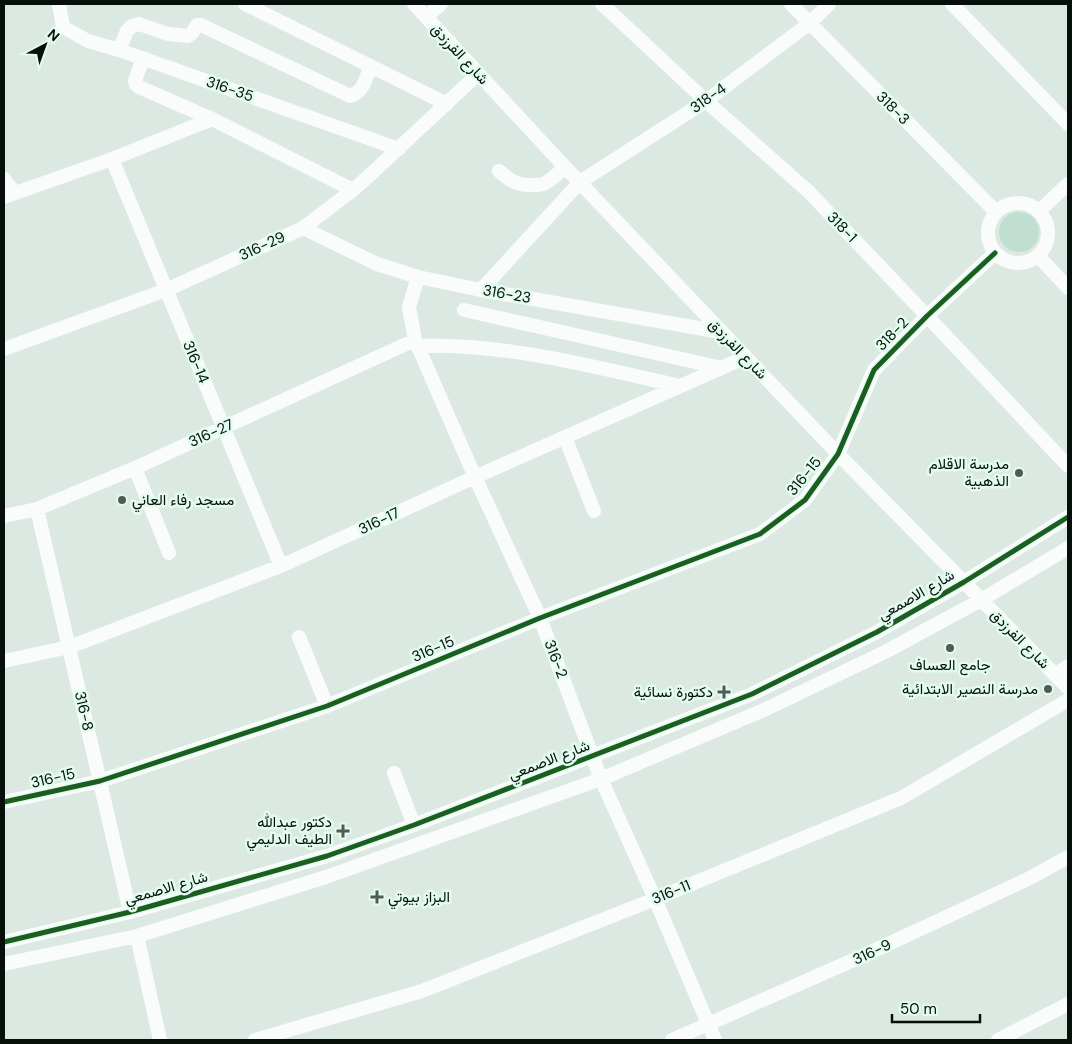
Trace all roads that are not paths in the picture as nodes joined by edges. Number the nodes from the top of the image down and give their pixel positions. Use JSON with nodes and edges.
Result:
{"nodes":[{"id":1,"x":59,"y":4,"type":"edge"},
{"id":2,"x":245,"y":4,"type":"edge"},
{"id":3,"x":414,"y":4,"type":"edge"},
{"id":4,"x":441,"y":4,"type":"edge"},
{"id":5,"x":602,"y":4,"type":"edge"},
{"id":6,"x":791,"y":4,"type":"edge"},
{"id":7,"x":829,"y":4,"type":"edge"},
{"id":8,"x":952,"y":4,"type":"edge"},
{"id":9,"x":426,"y":17,"type":"junction"},
{"id":10,"x":810,"y":23,"type":"junction"},
{"id":11,"x":119,"y":50,"type":"junction"},
{"id":12,"x":143,"y":58,"type":"junction"},
{"id":13,"x":370,"y":66,"type":"junction"},
{"id":14,"x":478,"y":74,"type":"junction"},
{"id":15,"x":706,"y":101,"type":"junction"},
{"id":16,"x":447,"y":104,"type":"junction"},
{"id":17,"x":212,"y":119,"type":"junction"},
{"id":18,"x":1068,"y":124,"type":"edge"},
{"id":19,"x":399,"y":148,"type":"junction"},
{"id":20,"x":112,"y":159,"type":"junction"},
{"id":21,"x":565,"y":167,"type":"junction"},
{"id":22,"x":500,"y":171,"type":"dead end"},
{"id":23,"x":4,"y":179,"type":"edge"},
{"id":24,"x":580,"y":182,"type":"junction"},
{"id":25,"x":1068,"y":184,"type":"edge"},
{"id":26,"x":353,"y":190,"type":"junction"},
{"id":27,"x":10,"y":195,"type":"edge"},
{"id":28,"x":996,"y":212,"type":"junction"},
{"id":29,"x":1039,"y":212,"type":"junction"},
{"id":30,"x":303,"y":228,"type":"junction"},
{"id":31,"x":995,"y":253,"type":"junction"},
{"id":32,"x":1038,"y":256,"type":"junction"},
{"id":33,"x":418,"y":277,"type":"junction"},
{"id":34,"x":1068,"y":288,"type":"edge"},
{"id":35,"x":166,"y":290,"type":"junction"},
{"id":36,"x":481,"y":290,"type":"junction"},
{"id":37,"x":464,"y":310,"type":"dead end"},
{"id":38,"x":927,"y":316,"type":"junction"},
{"id":39,"x":721,"y":332,"type":"junction"},
{"id":40,"x":417,"y":343,"type":"junction"},
{"id":41,"x":4,"y":349,"type":"edge"},
{"id":42,"x":746,"y":357,"type":"junction"},
{"id":43,"x":722,"y":368,"type":"junction"},
{"id":44,"x":680,"y":386,"type":"junction"},
{"id":45,"x":223,"y":428,"type":"junction"},
{"id":46,"x":565,"y":437,"type":"junction"},
{"id":47,"x":838,"y":454,"type":"junction"},
{"id":48,"x":1068,"y":466,"type":"edge"},
{"id":49,"x":134,"y":468,"type":"junction"},
{"id":50,"x":475,"y":476,"type":"junction"},
{"id":51,"x":37,"y":510,"type":"junction"},
{"id":52,"x":594,"y":511,"type":"dead end"},
{"id":53,"x":4,"y":516,"type":"edge"},
{"id":54,"x":1068,"y":516,"type":"edge"},
{"id":55,"x":1068,"y":548,"type":"edge"},
{"id":56,"x":169,"y":553,"type":"dead end"},
{"id":57,"x":281,"y":566,"type":"junction"},
{"id":58,"x":964,"y":582,"type":"junction"},
{"id":59,"x":981,"y":600,"type":"junction"},
{"id":60,"x":540,"y":618,"type":"junction"},
{"id":61,"x":299,"y":637,"type":"dead end"},
{"id":62,"x":69,"y":646,"type":"junction"},
{"id":63,"x":4,"y":661,"type":"edge"},
{"id":64,"x":1068,"y":666,"type":"edge"},
{"id":65,"x":1055,"y":675,"type":"junction"},
{"id":66,"x":1068,"y":688,"type":"edge"},
{"id":67,"x":1068,"y":700,"type":"edge"},
{"id":68,"x":327,"y":706,"type":"junction"},
{"id":69,"x":593,"y":756,"type":"junction"},
{"id":70,"x":394,"y":773,"type":"dead end"},
{"id":71,"x":601,"y":779,"type":"junction"},
{"id":72,"x":100,"y":781,"type":"junction"},
{"id":73,"x":4,"y":802,"type":"edge"},
{"id":74,"x":414,"y":825,"type":"junction"},
{"id":75,"x":1068,"y":857,"type":"edge"},
{"id":76,"x":655,"y":899,"type":"junction"},
{"id":77,"x":130,"y":912,"type":"junction"},
{"id":78,"x":137,"y":936,"type":"junction"},
{"id":79,"x":4,"y":942,"type":"edge"},
{"id":80,"x":4,"y":964,"type":"edge"},
{"id":81,"x":1068,"y":1004,"type":"edge"},
{"id":82,"x":708,"y":1024,"type":"junction"},
{"id":83,"x":160,"y":1040,"type":"edge"},
{"id":84,"x":255,"y":1040,"type":"edge"},
{"id":85,"x":672,"y":1040,"type":"edge"},
{"id":86,"x":715,"y":1040,"type":"edge"},
{"id":87,"x":998,"y":1040,"type":"edge"}],
"edges":[{"from":1,"to":11,"type":"street","name":"316-35"},
{"from":2,"to":13,"type":"street"},
{"from":3,"to":9,"type":"street","name":"شارع الفرزدق"},
{"from":4,"to":9,"type":"street"},
{"from":5,"to":15,"type":"street","name":"318-1"},
{"from":6,"to":10,"type":"street","name":"318-3"},
{"from":7,"to":10,"type":"street","name":"318-4"},
{"from":8,"to":18,"type":"street"},
{"from":9,"to":14,"type":"street","name":"شارع الفرزدق"},
{"from":10,"to":15,"type":"street","name":"318-4"},
{"from":10,"to":28,"type":"street","name":"318-3"},
{"from":11,"to":12,"type":"street","name":"316-35"},
{"from":11,"to":13,"type":"street"},
{"from":12,"to":17,"type":"street"},
{"from":12,"to":19,"type":"street","name":"316-35"},
{"from":13,"to":16,"type":"street"},
{"from":14,"to":16,"type":"street","name":"316-29"},
{"from":14,"to":21,"type":"street","name":"شارع الفرزدق"},
{"from":15,"to":24,"type":"street","name":"318-4"},
{"from":15,"to":38,"type":"street","name":"318-1"},
{"from":16,"to":19,"type":"street","name":"316-29"},
{"from":17,"to":20,"type":"street"},
{"from":17,"to":26,"type":"street"},
{"from":19,"to":26,"type":"street","name":"316-29"},
{"from":20,"to":27,"type":"street"},
{"from":20,"to":35,"type":"street","name":"316-14"},
{"from":21,"to":22,"type":"street"},
{"from":21,"to":24,"type":"street","name":"شارع الفرزدق"},
{"from":23,"to":27,"type":"street"},
{"from":24,"to":36,"type":"street","name":"318-4"},
{"from":24,"to":39,"type":"street","name":"شارع الفرزدق"},
{"from":25,"to":29,"type":"street"},
{"from":26,"to":30,"type":"street","name":"316-29"},
{"from":28,"to":29,"type":"street"},
{"from":28,"to":31,"type":"street"},
{"from":29,"to":32,"type":"street"},
{"from":30,"to":33,"type":"street","name":"316-23"},
{"from":30,"to":35,"type":"street","name":"316-29"},
{"from":31,"to":32,"type":"street"},
{"from":31,"to":38,"type":"street","name":"318-2"},
{"from":32,"to":34,"type":"street"},
{"from":33,"to":36,"type":"street","name":"316-23"},
{"from":33,"to":40,"type":"street","name":"316-2"},
{"from":35,"to":41,"type":"street","name":"316-29"},
{"from":35,"to":45,"type":"street","name":"316-14"},
{"from":36,"to":39,"type":"street","name":"316-23"},
{"from":37,"to":43,"type":"street"},
{"from":38,"to":47,"type":"street","name":"318-2"},
{"from":38,"to":48,"type":"street","name":"318-1"},
{"from":39,"to":42,"type":"street","name":"شارع الفرزدق"},
{"from":40,"to":44,"type":"street"},
{"from":40,"to":45,"type":"street","name":"316-27"},
{"from":40,"to":50,"type":"street","name":"316-2"},
{"from":42,"to":43,"type":"street","name":"316-17"},
{"from":42,"to":47,"type":"street","name":"شارع الفرزدق"},
{"from":43,"to":44,"type":"street","name":"316-17"},
{"from":44,"to":46,"type":"street","name":"316-17"},
{"from":45,"to":49,"type":"street","name":"316-27"},
{"from":45,"to":57,"type":"street","name":"316-14"},
{"from":46,"to":50,"type":"street","name":"316-17"},
{"from":46,"to":52,"type":"street"},
{"from":47,"to":58,"type":"street","name":"شارع الفرزدق"},
{"from":47,"to":60,"type":"street","name":"316-15"},
{"from":49,"to":51,"type":"street","name":"316-27"},
{"from":49,"to":56,"type":"street"},
{"from":50,"to":57,"type":"street","name":"316-17"},
{"from":50,"to":60,"type":"street","name":"316-2"},
{"from":51,"to":53,"type":"street","name":"316-27"},
{"from":51,"to":62,"type":"street","name":"316-8"},
{"from":54,"to":58,"type":"street","name":"شارع الاصمعي"},
{"from":55,"to":59,"type":"street"},
{"from":57,"to":62,"type":"street","name":"316-17"},
{"from":58,"to":59,"type":"street","name":"شارع الفرزدق"},
{"from":58,"to":69,"type":"street","name":"شارع الاصمعي"},
{"from":59,"to":65,"type":"street","name":"شارع الفرزدق"},
{"from":59,"to":71,"type":"street"},
{"from":60,"to":68,"type":"street","name":"316-15"},
{"from":60,"to":69,"type":"street","name":"316-2"},
{"from":61,"to":68,"type":"street"},
{"from":62,"to":63,"type":"street","name":"316-17"},
{"from":62,"to":72,"type":"street","name":"316-8"},
{"from":64,"to":65,"type":"street"},
{"from":65,"to":66,"type":"street","name":"شارع الفرزدق"},
{"from":67,"to":76,"type":"street","name":"316-11"},
{"from":68,"to":72,"type":"street","name":"316-15"},
{"from":69,"to":71,"type":"street","name":"316-2"},
{"from":69,"to":74,"type":"street","name":"شارع الاصمعي"},
{"from":70,"to":74,"type":"street"},
{"from":71,"to":76,"type":"street","name":"316-2"},
{"from":71,"to":78,"type":"street"},
{"from":72,"to":73,"type":"street","name":"316-15"},
{"from":72,"to":77,"type":"street","name":"316-8"},
{"from":74,"to":77,"type":"street","name":"شارع الاصمعي"},
{"from":75,"to":82,"type":"street","name":"316-9"},
{"from":76,"to":82,"type":"street","name":"316-2"},
{"from":76,"to":84,"type":"street","name":"316-11"},
{"from":77,"to":79,"type":"street","name":"شارع الاصمعي"},
{"from":78,"to":80,"type":"street"},
{"from":78,"to":83,"type":"street"},
{"from":81,"to":87,"type":"street"},
{"from":82,"to":85,"type":"street","name":"316-9"},
{"from":82,"to":86,"type":"street","name":"316-2"}]}
